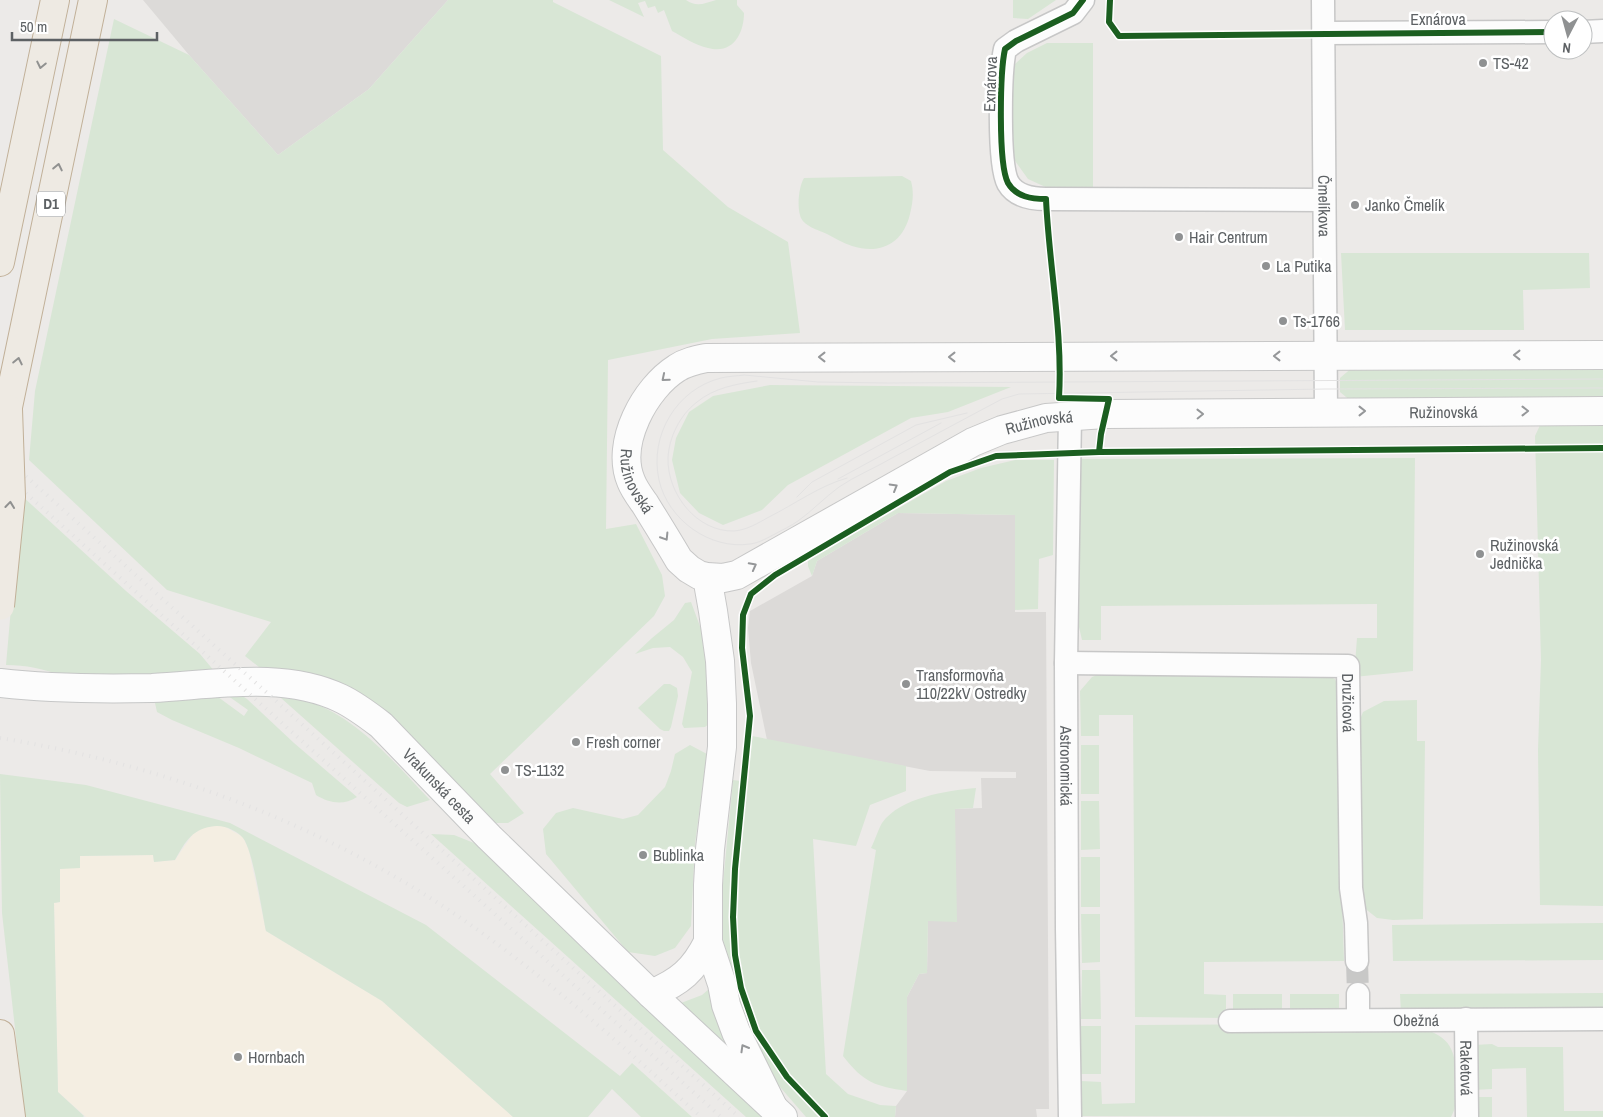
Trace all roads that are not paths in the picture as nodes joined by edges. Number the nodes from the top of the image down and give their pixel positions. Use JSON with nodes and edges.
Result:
{"nodes":[{"id":1,"x":55,"y":0,"type":"edge"},
{"id":2,"x":93,"y":0,"type":"edge"},
{"id":3,"x":1083,"y":0,"type":"edge"},
{"id":4,"x":1323,"y":0,"type":"edge"},
{"id":5,"x":1543,"y":32,"type":"edge"},
{"id":6,"x":1323,"y":33,"type":"junction"},
{"id":7,"x":1324,"y":200,"type":"junction"},
{"id":8,"x":0,"y":262,"type":"edge"},
{"id":9,"x":1603,"y":355,"type":"edge"},
{"id":10,"x":1326,"y":356,"type":"junction"},
{"id":11,"x":8,"y":408,"type":"junction"},
{"id":12,"x":1603,"y":410,"type":"edge"},
{"id":13,"x":1326,"y":412,"type":"junction"},
{"id":14,"x":1070,"y":416,"type":"junction"},
{"id":15,"x":0,"y":445,"type":"edge"},
{"id":16,"x":707,"y":578,"type":"junction"},
{"id":17,"x":0,"y":606,"type":"edge"},
{"id":18,"x":1066,"y":663,"type":"junction"},
{"id":19,"x":0,"y":683,"type":"edge"},
{"id":20,"x":708,"y":942,"type":"junction"},
{"id":21,"x":1357,"y":961,"type":"tunnel mouth"},
{"id":22,"x":651,"y":994,"type":"junction"},
{"id":23,"x":1358,"y":994,"type":"tunnel mouth"},
{"id":24,"x":1466,"y":1019,"type":"junction"},
{"id":25,"x":1603,"y":1019,"type":"edge"},
{"id":26,"x":1358,"y":1020,"type":"junction"},
{"id":27,"x":1230,"y":1021,"type":"dead end"},
{"id":28,"x":0,"y":1034,"type":"edge"},
{"id":29,"x":778,"y":1112,"type":"edge"},
{"id":30,"x":11,"y":1117,"type":"edge"},
{"id":31,"x":1070,"y":1117,"type":"edge"},
{"id":32,"x":1467,"y":1117,"type":"edge"}],
"edges":[{"from":1,"to":8,"type":"highway","number":"D1","one_way":true},
{"from":11,"to":2,"type":"highway","number":"D1","one_way":true},
{"from":3,"to":7,"type":"street","name":"Exnárova"},
{"from":4,"to":6,"type":"street","name":"Čmelíkova"},
{"from":5,"to":6,"type":"street","name":"Exnárova"},
{"from":6,"to":7,"type":"street","name":"Čmelíkova"},
{"from":7,"to":10,"type":"street","name":"Čmelíkova"},
{"from":9,"to":10,"type":"street","name":"Ružinovská","one_way":true},
{"from":10,"to":13,"type":"street","name":"Čmelíkova"},
{"from":10,"to":16,"type":"street","name":"Ružinovská","one_way":true},
{"from":11,"to":15,"type":"highway","number":"D1","bridge":true},
{"from":17,"to":11,"type":"highway","one_way":true,"bridge":true},
{"from":13,"to":12,"type":"street","name":"Ružinovská","one_way":true},
{"from":14,"to":13,"type":"street","name":"Ružinovská","one_way":true},
{"from":16,"to":14,"type":"street","name":"Ružinovská","one_way":true},
{"from":14,"to":18,"type":"street","name":"Astronomická"},
{"from":16,"to":20,"type":"street"},
{"from":18,"to":21,"type":"street","name":"Družicová"},
{"from":18,"to":31,"type":"street","name":"Astronomická"},
{"from":19,"to":22,"type":"street","name":"Vrakunská cesta"},
{"from":20,"to":22,"type":"street"},
{"from":29,"to":20,"type":"street","one_way":true},
{"from":22,"to":29,"type":"street","name":"Vrakunská cesta"},
{"from":23,"to":26,"type":"street"},
{"from":24,"to":25,"type":"street","name":"Obežná"},
{"from":24,"to":26,"type":"street","name":"Obežná"},
{"from":24,"to":32,"type":"street","name":"Raketová"},
{"from":26,"to":27,"type":"street","name":"Obežná"},
{"from":28,"to":30,"type":"highway"}]}
